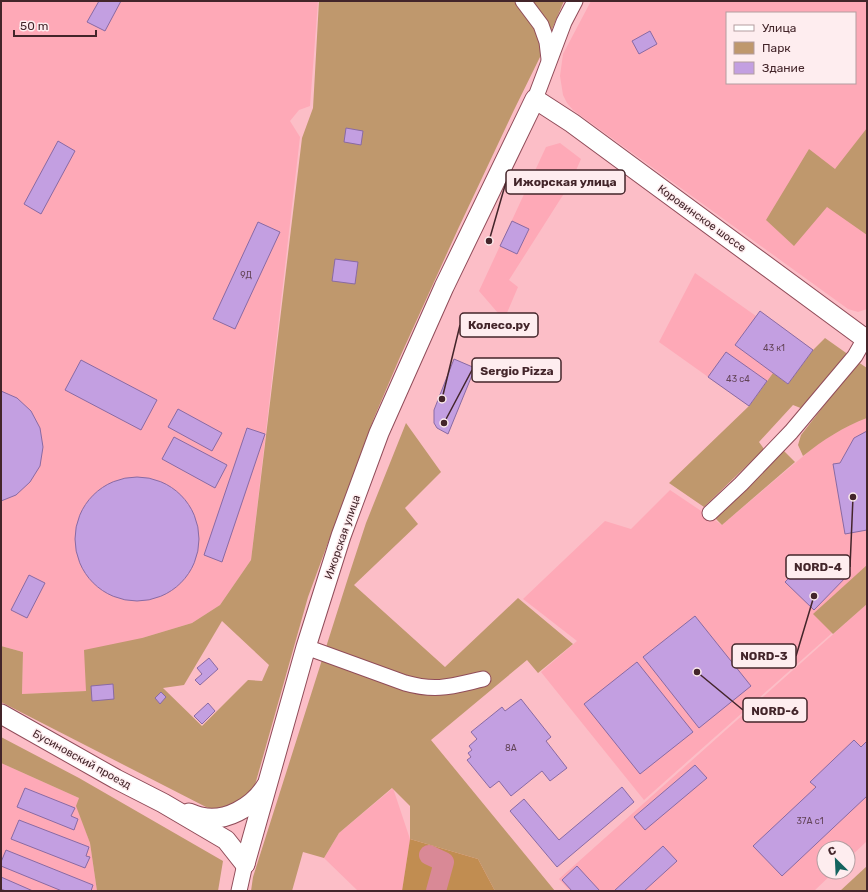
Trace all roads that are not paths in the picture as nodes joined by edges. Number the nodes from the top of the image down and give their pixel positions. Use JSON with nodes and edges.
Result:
{"nodes":[{"id":1,"x":523,"y":1,"type":"edge"},
{"id":2,"x":575,"y":1,"type":"edge"},
{"id":3,"x":549,"y":60,"type":"junction"},
{"id":4,"x":535,"y":98,"type":"junction"},
{"id":5,"x":866,"y":337,"type":"edge"},
{"id":6,"x":710,"y":513,"type":"dead end"},
{"id":7,"x":306,"y":647,"type":"junction"},
{"id":8,"x":483,"y":679,"type":"dead end"},
{"id":9,"x":1,"y":714,"type":"edge"},
{"id":10,"x":268,"y":782,"type":"junction"},
{"id":11,"x":163,"y":803,"type":"junction"},
{"id":12,"x":245,"y":864,"type":"junction"},
{"id":13,"x":239,"y":891,"type":"edge"}],
"edges":[{"from":1,"to":3,"type":"street"},
{"from":2,"to":3,"type":"street","name":"Ижорская улица"},
{"from":3,"to":4,"type":"street","name":"Ижорская улица"},
{"from":4,"to":5,"type":"main road","name":"Коровинское шоссе"},
{"from":4,"to":7,"type":"main road","name":"Ижорская улица"},
{"from":5,"to":6,"type":"street"},
{"from":7,"to":8,"type":"street"},
{"from":7,"to":10,"type":"main road","name":"Ижорская улица"},
{"from":9,"to":11,"type":"main road","name":"Бусиновский проезд"},
{"from":10,"to":11,"type":"main road"},
{"from":10,"to":12,"type":"main road","name":"Ижорская улица"},
{"from":11,"to":12,"type":"main road"},
{"from":12,"to":13,"type":"street","name":"Ижорская улица"}]}
